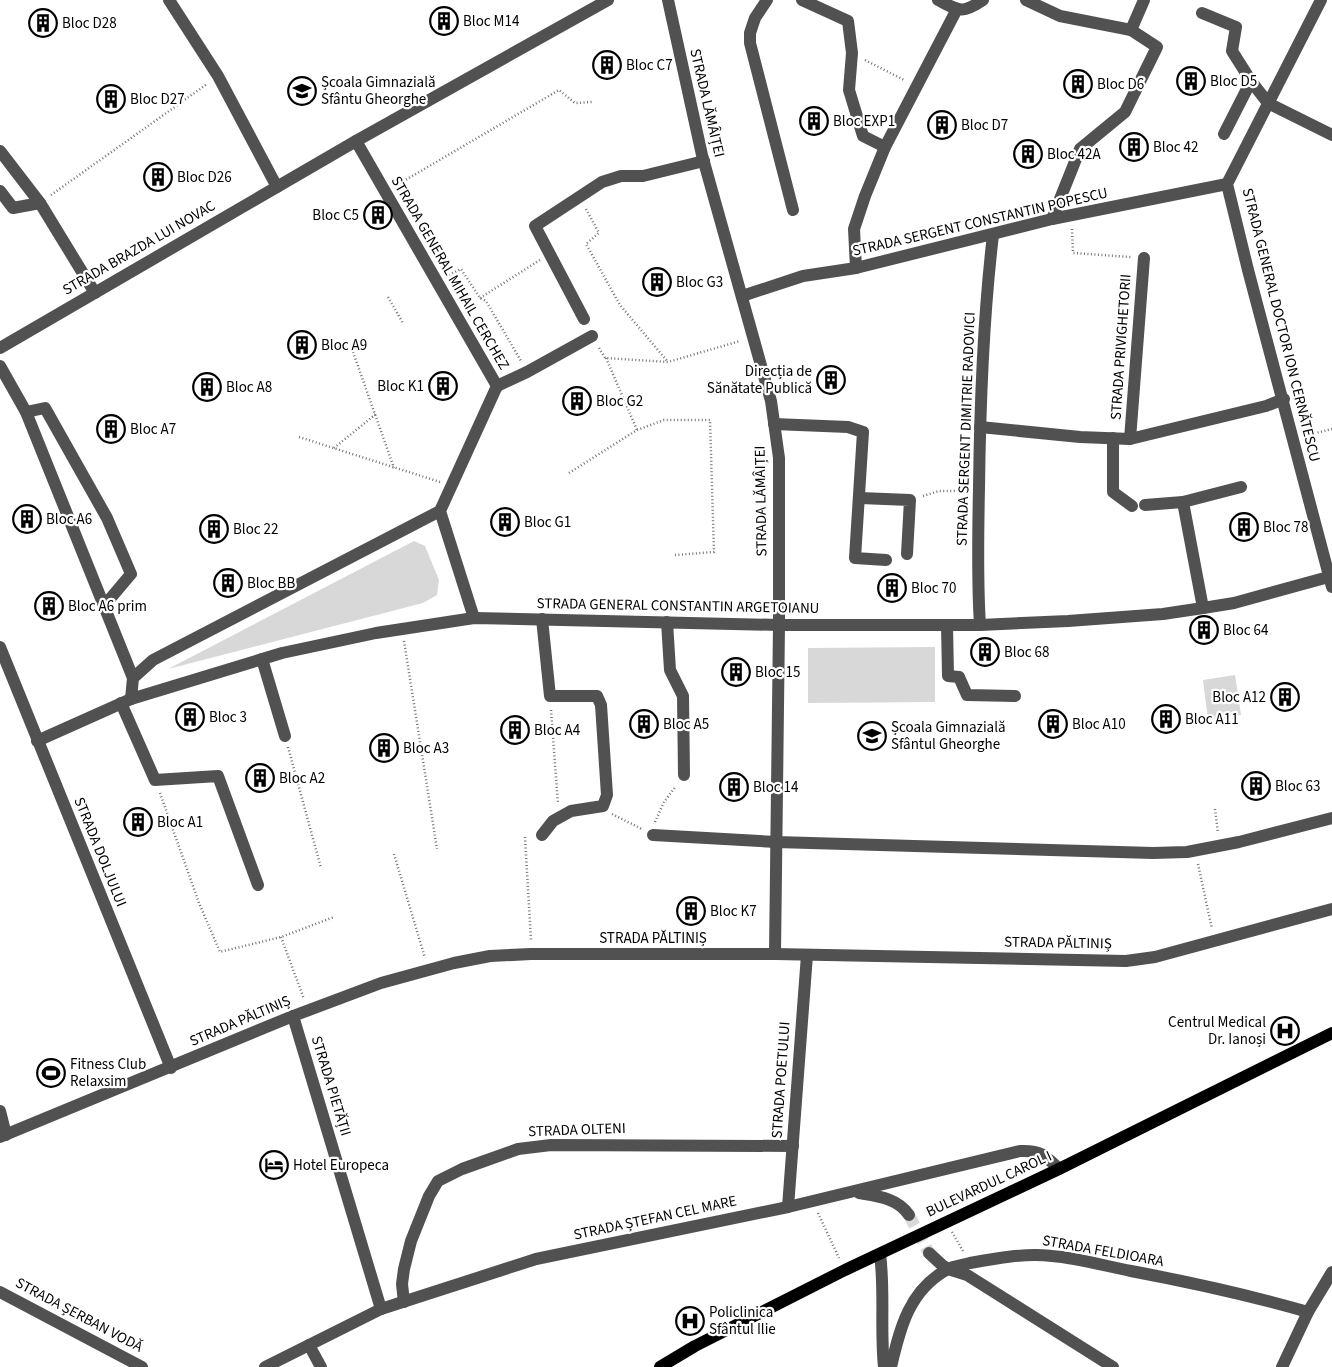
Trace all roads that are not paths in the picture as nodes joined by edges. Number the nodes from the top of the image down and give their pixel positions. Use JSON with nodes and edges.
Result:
{"nodes":[{"id":1,"x":169,"y":0,"type":"edge"},
{"id":2,"x":608,"y":0,"type":"edge"},
{"id":3,"x":668,"y":0,"type":"edge"},
{"id":4,"x":767,"y":0,"type":"edge"},
{"id":5,"x":802,"y":0,"type":"edge"},
{"id":6,"x":938,"y":0,"type":"edge"},
{"id":7,"x":983,"y":0,"type":"edge"},
{"id":8,"x":1026,"y":0,"type":"edge"},
{"id":9,"x":1144,"y":0,"type":"edge"},
{"id":10,"x":1321,"y":0,"type":"edge"},
{"id":11,"x":957,"y":9,"type":"junction"},
{"id":12,"x":1202,"y":13,"type":"dead end"},
{"id":13,"x":1131,"y":30,"type":"junction"},
{"id":14,"x":1251,"y":81,"type":"junction"},
{"id":15,"x":1268,"y":103,"type":"junction"},
{"id":16,"x":1224,"y":134,"type":"dead end"},
{"id":17,"x":1332,"y":135,"type":"edge"},
{"id":18,"x":356,"y":141,"type":"junction"},
{"id":19,"x":885,"y":147,"type":"junction"},
{"id":20,"x":0,"y":151,"type":"edge"},
{"id":21,"x":704,"y":161,"type":"junction"},
{"id":22,"x":1227,"y":184,"type":"junction"},
{"id":23,"x":277,"y":187,"type":"junction"},
{"id":24,"x":0,"y":191,"type":"edge"},
{"id":25,"x":40,"y":203,"type":"junction"},
{"id":26,"x":793,"y":210,"type":"dead end"},
{"id":27,"x":1052,"y":219,"type":"junction"},
{"id":28,"x":993,"y":235,"type":"junction"},
{"id":29,"x":1144,"y":258,"type":"road end"},
{"id":30,"x":856,"y":268,"type":"junction"},
{"id":31,"x":95,"y":293,"type":"junction"},
{"id":32,"x":742,"y":296,"type":"junction"},
{"id":33,"x":584,"y":319,"type":"dead end"},
{"id":34,"x":592,"y":336,"type":"road end"},
{"id":35,"x":0,"y":348,"type":"edge"},
{"id":36,"x":0,"y":366,"type":"edge"},
{"id":37,"x":497,"y":386,"type":"junction"},
{"id":38,"x":1284,"y":400,"type":"junction"},
{"id":39,"x":26,"y":412,"type":"junction"},
{"id":40,"x":774,"y":424,"type":"junction"},
{"id":41,"x":980,"y":427,"type":"junction"},
{"id":42,"x":1113,"y":438,"type":"junction"},
{"id":43,"x":1130,"y":439,"type":"junction"},
{"id":44,"x":1240,"y":487,"type":"dead end"},
{"id":45,"x":860,"y":498,"type":"junction"},
{"id":46,"x":1183,"y":502,"type":"junction"},
{"id":47,"x":1145,"y":505,"type":"dead end"},
{"id":48,"x":1132,"y":506,"type":"dead end"},
{"id":49,"x":440,"y":511,"type":"junction"},
{"id":50,"x":907,"y":554,"type":"dead end"},
{"id":51,"x":886,"y":560,"type":"dead end"},
{"id":52,"x":1331,"y":580,"type":"edge"},
{"id":53,"x":104,"y":606,"type":"junction"},
{"id":54,"x":1203,"y":608,"type":"junction"},
{"id":55,"x":474,"y":618,"type":"junction"},
{"id":56,"x":542,"y":619,"type":"junction"},
{"id":57,"x":667,"y":622,"type":"junction"},
{"id":58,"x":947,"y":625,"type":"junction"},
{"id":59,"x":980,"y":625,"type":"junction"},
{"id":60,"x":779,"y":626,"type":"junction"},
{"id":61,"x":0,"y":647,"type":"edge"},
{"id":62,"x":262,"y":659,"type":"junction"},
{"id":63,"x":133,"y":678,"type":"junction"},
{"id":64,"x":1015,"y":696,"type":"dead end"},
{"id":65,"x":126,"y":701,"type":"junction"},
{"id":66,"x":285,"y":736,"type":"road end"},
{"id":67,"x":37,"y":741,"type":"junction"},
{"id":68,"x":684,"y":774,"type":"road end"},
{"id":69,"x":1332,"y":818,"type":"edge"},
{"id":70,"x":542,"y":835,"type":"dead end"},
{"id":71,"x":653,"y":835,"type":"road end"},
{"id":72,"x":776,"y":842,"type":"junction"},
{"id":73,"x":258,"y":885,"type":"dead end"},
{"id":74,"x":1332,"y":910,"type":"edge"},
{"id":75,"x":775,"y":954,"type":"junction"},
{"id":76,"x":807,"y":955,"type":"junction"},
{"id":77,"x":294,"y":1016,"type":"junction"},
{"id":78,"x":1332,"y":1033,"type":"edge"},
{"id":79,"x":171,"y":1068,"type":"junction"},
{"id":80,"x":0,"y":1111,"type":"edge"},
{"id":81,"x":3,"y":1136,"type":"edge"},
{"id":82,"x":793,"y":1146,"type":"junction"},
{"id":83,"x":1060,"y":1169,"type":"junction"},
{"id":84,"x":854,"y":1192,"type":"junction"},
{"id":85,"x":788,"y":1207,"type":"junction"},
{"id":86,"x":909,"y":1215,"type":"tunnel mouth"},
{"id":87,"x":929,"y":1253,"type":"tunnel mouth"},
{"id":88,"x":880,"y":1254,"type":"junction"},
{"id":89,"x":948,"y":1269,"type":"junction"},
{"id":90,"x":1332,"y":1272,"type":"edge"},
{"id":91,"x":0,"y":1292,"type":"edge"},
{"id":92,"x":404,"y":1302,"type":"junction"},
{"id":93,"x":381,"y":1309,"type":"junction"},
{"id":94,"x":1308,"y":1312,"type":"junction"},
{"id":95,"x":308,"y":1345,"type":"junction"},
{"id":96,"x":142,"y":1367,"type":"edge"},
{"id":97,"x":265,"y":1367,"type":"edge"},
{"id":98,"x":321,"y":1367,"type":"edge"},
{"id":99,"x":660,"y":1367,"type":"edge"},
{"id":100,"x":884,"y":1367,"type":"edge"},
{"id":101,"x":891,"y":1367,"type":"edge"},
{"id":102,"x":1113,"y":1367,"type":"edge"},
{"id":103,"x":1282,"y":1367,"type":"edge"}],
"edges":[{"from":1,"to":23,"type":"street"},
{"from":2,"to":18,"type":"street","name":"STRADA BRAZDA LUI NOVAC"},
{"from":3,"to":21,"type":"street","name":"STRADA LĂMÂIȚEI"},
{"from":4,"to":26,"type":"street"},
{"from":5,"to":19,"type":"street"},
{"from":6,"to":11,"type":"street"},
{"from":7,"to":11,"type":"street"},
{"from":8,"to":13,"type":"street"},
{"from":9,"to":13,"type":"street"},
{"from":10,"to":15,"type":"street","name":"STRADA GENERAL DOCTOR ION CERNĂTESCU"},
{"from":11,"to":19,"type":"street"},
{"from":12,"to":14,"type":"street"},
{"from":13,"to":27,"type":"street"},
{"from":14,"to":15,"type":"street"},
{"from":14,"to":16,"type":"street"},
{"from":15,"to":17,"type":"street"},
{"from":15,"to":22,"type":"street","name":"STRADA GENERAL DOCTOR ION CERNĂTESCU"},
{"from":18,"to":23,"type":"street","name":"STRADA BRAZDA LUI NOVAC"},
{"from":18,"to":37,"type":"street","name":"STRADA GENERAL MIHAIL CERCHEZ"},
{"from":19,"to":30,"type":"street"},
{"from":20,"to":25,"type":"street"},
{"from":21,"to":32,"type":"street","name":"STRADA LĂMÂIȚEI"},
{"from":21,"to":33,"type":"street"},
{"from":22,"to":27,"type":"street","name":"STRADA SERGENT CONSTANTIN POPESCU"},
{"from":22,"to":38,"type":"street","name":"STRADA GENERAL DOCTOR ION CERNĂTESCU"},
{"from":23,"to":31,"type":"street","name":"STRADA BRAZDA LUI NOVAC"},
{"from":24,"to":25,"type":"street"},
{"from":25,"to":31,"type":"street"},
{"from":27,"to":28,"type":"street","name":"STRADA SERGENT CONSTANTIN POPESCU"},
{"from":28,"to":30,"type":"street","name":"STRADA SERGENT CONSTANTIN POPESCU"},
{"from":28,"to":41,"type":"street","name":"STRADA SERGENT DIMITRIE RADOVICI"},
{"from":29,"to":43,"type":"street","name":"STRADA PRIVIGHETORII"},
{"from":30,"to":32,"type":"street","name":"STRADA SERGENT CONSTANTIN POPESCU"},
{"from":31,"to":35,"type":"street","name":"STRADA BRAZDA LUI NOVAC"},
{"from":32,"to":40,"type":"street","name":"STRADA LĂMÂIȚEI"},
{"from":34,"to":37,"type":"street"},
{"from":36,"to":39,"type":"street"},
{"from":37,"to":49,"type":"street","name":"STRADA GENERAL MIHAIL CERCHEZ"},
{"from":38,"to":43,"type":"street","name":"STRADA PRIVIGHETORII"},
{"from":38,"to":52,"type":"street","name":"STRADA GENERAL DOCTOR ION CERNĂTESCU"},
{"from":39,"to":53,"type":"street"},
{"from":39,"to":53,"type":"street"},
{"from":40,"to":45,"type":"street"},
{"from":40,"to":60,"type":"street","name":"STRADA LĂMÂIȚEI"},
{"from":41,"to":42,"type":"street","name":"STRADA PRIVIGHETORII"},
{"from":41,"to":59,"type":"street","name":"STRADA SERGENT DIMITRIE RADOVICI"},
{"from":42,"to":43,"type":"street","name":"STRADA PRIVIGHETORII"},
{"from":42,"to":48,"type":"street"},
{"from":44,"to":46,"type":"street"},
{"from":45,"to":50,"type":"street"},
{"from":45,"to":51,"type":"street"},
{"from":46,"to":47,"type":"street"},
{"from":46,"to":54,"type":"street"},
{"from":49,"to":55,"type":"street"},
{"from":49,"to":63,"type":"street"},
{"from":52,"to":54,"type":"street","name":"STRADA GENERAL CONSTANTIN ARGETOIANU"},
{"from":53,"to":63,"type":"street"},
{"from":54,"to":59,"type":"street","name":"STRADA GENERAL CONSTANTIN ARGETOIANU"},
{"from":55,"to":56,"type":"street","name":"STRADA GENERAL CONSTANTIN ARGETOIANU"},
{"from":55,"to":62,"type":"street","name":"STRADA GENERAL CONSTANTIN ARGETOIANU"},
{"from":56,"to":57,"type":"street","name":"STRADA GENERAL CONSTANTIN ARGETOIANU"},
{"from":56,"to":70,"type":"street"},
{"from":57,"to":60,"type":"street","name":"STRADA GENERAL CONSTANTIN ARGETOIANU"},
{"from":57,"to":68,"type":"street"},
{"from":58,"to":59,"type":"street","name":"STRADA GENERAL CONSTANTIN ARGETOIANU"},
{"from":58,"to":60,"type":"street","name":"STRADA GENERAL CONSTANTIN ARGETOIANU"},
{"from":58,"to":64,"type":"street"},
{"from":60,"to":72,"type":"street","name":"STRADA LĂMÂIȚEI"},
{"from":61,"to":67,"type":"street","name":"STRADA DOLJULUI"},
{"from":62,"to":65,"type":"street","name":"STRADA GENERAL CONSTANTIN ARGETOIANU"},
{"from":62,"to":66,"type":"street"},
{"from":63,"to":65,"type":"street"},
{"from":65,"to":67,"type":"street","name":"STRADA GENERAL CONSTANTIN ARGETOIANU"},
{"from":65,"to":73,"type":"street"},
{"from":67,"to":79,"type":"street","name":"STRADA DOLJULUI"},
{"from":69,"to":72,"type":"street"},
{"from":71,"to":72,"type":"street"},
{"from":72,"to":75,"type":"street","name":"STRADA LĂMÂIȚEI"},
{"from":74,"to":76,"type":"street","name":"STRADA PĂLTINIȘ"},
{"from":75,"to":76,"type":"street","name":"STRADA PĂLTINIȘ"},
{"from":75,"to":77,"type":"street","name":"STRADA PĂLTINIȘ"},
{"from":76,"to":82,"type":"street","name":"STRADA POETULUI"},
{"from":77,"to":79,"type":"street","name":"STRADA PĂLTINIȘ"},
{"from":77,"to":93,"type":"street","name":"STRADA PIETĂȚII"},
{"from":78,"to":83,"type":"main road","name":"BULEVARDUL CAROL I"},
{"from":79,"to":81,"type":"street","name":"STRADA PĂLTINIȘ"},
{"from":80,"to":81,"type":"street"},
{"from":82,"to":85,"type":"street","name":"STRADA POETULUI"},
{"from":82,"to":92,"type":"street","name":"STRADA OLTENI"},
{"from":83,"to":84,"type":"street","name":"STRADA ȘTEFAN CEL MARE"},
{"from":83,"to":88,"type":"main road","name":"BULEVARDUL CAROL I"},
{"from":84,"to":85,"type":"street","name":"STRADA ȘTEFAN CEL MARE"},
{"from":84,"to":86,"type":"street"},
{"from":85,"to":92,"type":"street","name":"STRADA ȘTEFAN CEL MARE"},
{"from":87,"to":89,"type":"street"},
{"from":88,"to":99,"type":"main road","name":"BULEVARDUL CAROL I"},
{"from":88,"to":100,"type":"street"},
{"from":89,"to":94,"type":"street","name":"STRADA FELDIOARA"},
{"from":89,"to":101,"type":"street","name":"STRADA FELDIOARA"},
{"from":89,"to":102,"type":"street"},
{"from":90,"to":94,"type":"street"},
{"from":91,"to":96,"type":"street","name":"STRADA ȘERBAN VODĂ"},
{"from":92,"to":93,"type":"street","name":"STRADA ȘTEFAN CEL MARE"},
{"from":93,"to":95,"type":"street","name":"STRADA ȘTEFAN CEL MARE"},
{"from":94,"to":103,"type":"street"},
{"from":95,"to":97,"type":"street","name":"STRADA ȘTEFAN CEL MARE"},
{"from":95,"to":98,"type":"street"}]}
